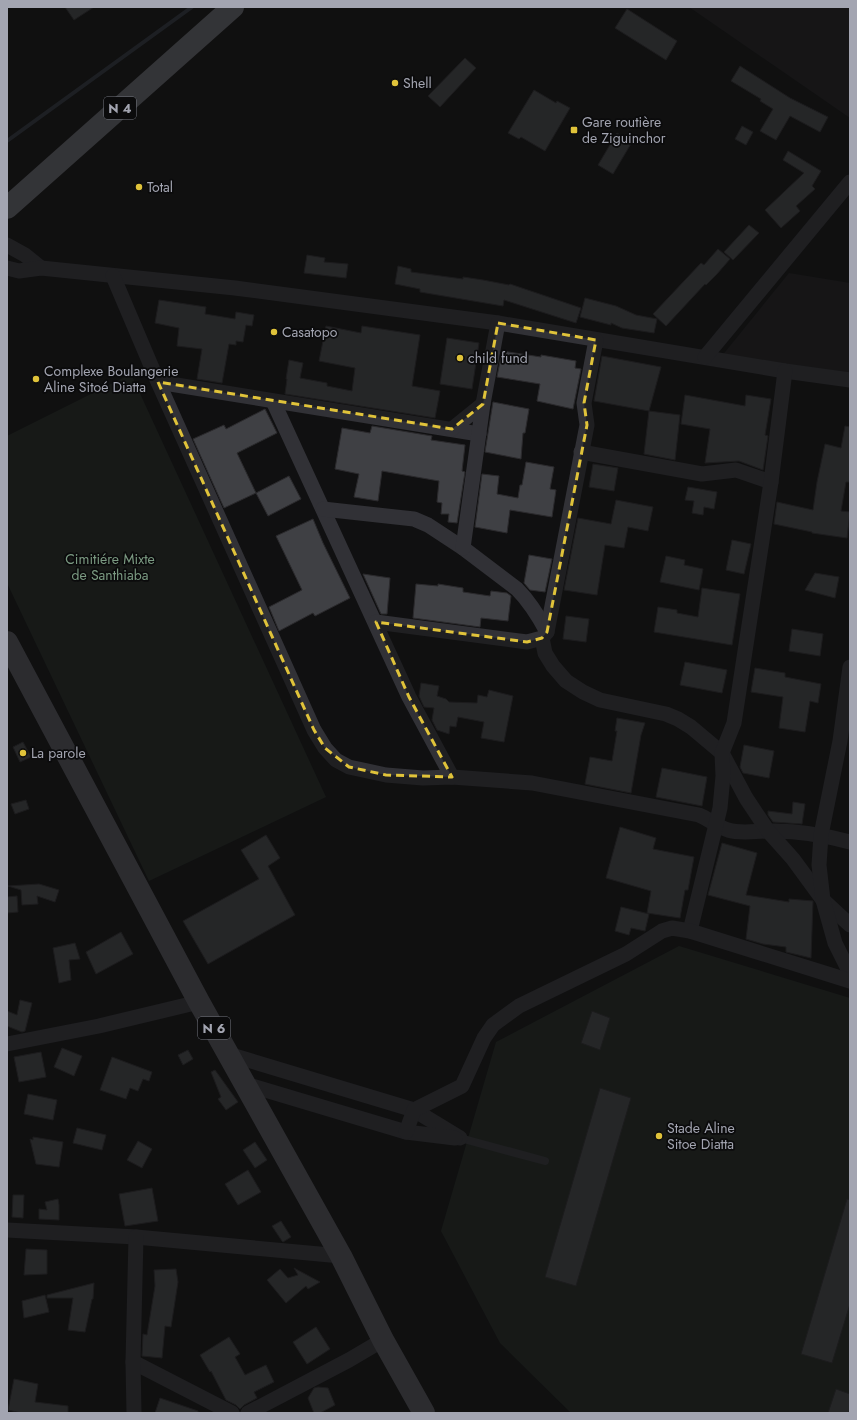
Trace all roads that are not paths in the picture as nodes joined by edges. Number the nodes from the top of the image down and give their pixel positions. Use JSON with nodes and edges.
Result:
{"nodes":[{"id":1,"x":233,"y":7,"type":"edge"},
{"id":2,"x":850,"y":182,"type":"edge"},
{"id":3,"x":7,"y":208,"type":"edge"},
{"id":4,"x":7,"y":245,"type":"edge"},
{"id":5,"x":7,"y":268,"type":"edge"},
{"id":6,"x":41,"y":268,"type":"junction"},
{"id":7,"x":113,"y":276,"type":"junction"},
{"id":8,"x":498,"y":323,"type":"junction"},
{"id":9,"x":596,"y":340,"type":"junction"},
{"id":10,"x":705,"y":357,"type":"junction"},
{"id":11,"x":785,"y":371,"type":"junction"},
{"id":12,"x":850,"y":380,"type":"edge"},
{"id":13,"x":158,"y":382,"type":"junction"},
{"id":14,"x":273,"y":401,"type":"junction"},
{"id":15,"x":483,"y":404,"type":"junction"},
{"id":16,"x":452,"y":429,"type":"junction"},
{"id":17,"x":479,"y":434,"type":"junction"},
{"id":18,"x":581,"y":452,"type":"junction"},
{"id":19,"x":772,"y":482,"type":"junction"},
{"id":20,"x":323,"y":509,"type":"junction"},
{"id":21,"x":463,"y":548,"type":"junction"},
{"id":22,"x":376,"y":622,"type":"junction"},
{"id":23,"x":545,"y":635,"type":"junction"},
{"id":24,"x":7,"y":642,"type":"edge"},
{"id":25,"x":850,"y":667,"type":"edge"},
{"id":26,"x":845,"y":742,"type":"edge"},
{"id":27,"x":722,"y":753,"type":"junction"},
{"id":28,"x":452,"y":777,"type":"junction"},
{"id":29,"x":715,"y":824,"type":"junction"},
{"id":30,"x":768,"y":831,"type":"junction"},
{"id":31,"x":821,"y":835,"type":"junction"},
{"id":32,"x":850,"y":842,"type":"edge"},
{"id":33,"x":823,"y":900,"type":"junction"},
{"id":34,"x":850,"y":926,"type":"edge"},
{"id":35,"x":690,"y":931,"type":"junction"},
{"id":36,"x":850,"y":972,"type":"edge"},
{"id":37,"x":850,"y":981,"type":"edge"},
{"id":38,"x":198,"y":1002,"type":"junction"},
{"id":39,"x":7,"y":1044,"type":"edge"},
{"id":40,"x":228,"y":1054,"type":"junction"},
{"id":41,"x":245,"y":1084,"type":"junction"},
{"id":42,"x":414,"y":1110,"type":"junction"},
{"id":43,"x":406,"y":1132,"type":"junction"},
{"id":44,"x":460,"y":1138,"type":"junction"},
{"id":45,"x":545,"y":1161,"type":"dead end"},
{"id":46,"x":7,"y":1230,"type":"edge"},
{"id":47,"x":136,"y":1237,"type":"junction"},
{"id":48,"x":341,"y":1256,"type":"junction"},
{"id":49,"x":383,"y":1340,"type":"junction"},
{"id":50,"x":133,"y":1362,"type":"junction"},
{"id":51,"x":134,"y":1413,"type":"edge"},
{"id":52,"x":232,"y":1413,"type":"edge"},
{"id":53,"x":248,"y":1413,"type":"edge"},
{"id":54,"x":424,"y":1413,"type":"edge"}],
"edges":[{"from":1,"to":3,"type":"highway","number":"N 4"},
{"from":2,"to":10,"type":"street"},
{"from":4,"to":6,"type":"street"},
{"from":5,"to":6,"type":"street"},
{"from":6,"to":7,"type":"street"},
{"from":7,"to":8,"type":"street"},
{"from":7,"to":13,"type":"street"},
{"from":8,"to":9,"type":"street"},
{"from":8,"to":15,"type":"street"},
{"from":9,"to":10,"type":"street"},
{"from":9,"to":18,"type":"street"},
{"from":10,"to":11,"type":"street"},
{"from":11,"to":12,"type":"street"},
{"from":11,"to":19,"type":"street"},
{"from":13,"to":14,"type":"street"},
{"from":13,"to":28,"type":"street"},
{"from":14,"to":16,"type":"street"},
{"from":14,"to":20,"type":"street"},
{"from":15,"to":16,"type":"street"},
{"from":15,"to":17,"type":"street"},
{"from":16,"to":17,"type":"street"},
{"from":17,"to":21,"type":"street"},
{"from":18,"to":19,"type":"street"},
{"from":18,"to":23,"type":"street"},
{"from":19,"to":27,"type":"street"},
{"from":20,"to":21,"type":"street"},
{"from":20,"to":22,"type":"street"},
{"from":21,"to":23,"type":"street"},
{"from":22,"to":23,"type":"street"},
{"from":22,"to":28,"type":"street"},
{"from":23,"to":27,"type":"street"},
{"from":24,"to":38,"type":"main road","number":"N 6"},
{"from":25,"to":26,"type":"street"},
{"from":26,"to":31,"type":"street"},
{"from":27,"to":29,"type":"street"},
{"from":27,"to":30,"type":"street"},
{"from":28,"to":29,"type":"street"},
{"from":29,"to":30,"type":"street"},
{"from":29,"to":35,"type":"street"},
{"from":30,"to":31,"type":"street"},
{"from":30,"to":33,"type":"street"},
{"from":31,"to":32,"type":"street"},
{"from":31,"to":33,"type":"street"},
{"from":33,"to":34,"type":"street"},
{"from":33,"to":36,"type":"street"},
{"from":35,"to":37,"type":"street"},
{"from":35,"to":42,"type":"street"},
{"from":38,"to":39,"type":"street"},
{"from":38,"to":40,"type":"main road","number":"N 6"},
{"from":40,"to":41,"type":"main road","number":"N 6"},
{"from":40,"to":42,"type":"street"},
{"from":41,"to":43,"type":"street"},
{"from":41,"to":48,"type":"main road","number":"N 6"},
{"from":42,"to":43,"type":"street"},
{"from":42,"to":44,"type":"street"},
{"from":43,"to":44,"type":"street"},
{"from":44,"to":45,"type":"lane"},
{"from":46,"to":47,"type":"street"},
{"from":47,"to":48,"type":"street"},
{"from":47,"to":50,"type":"street"},
{"from":48,"to":49,"type":"main road","number":"N 6"},
{"from":49,"to":53,"type":"street"},
{"from":49,"to":54,"type":"main road","number":"N 6"},
{"from":50,"to":51,"type":"street"},
{"from":50,"to":52,"type":"street"}]}
